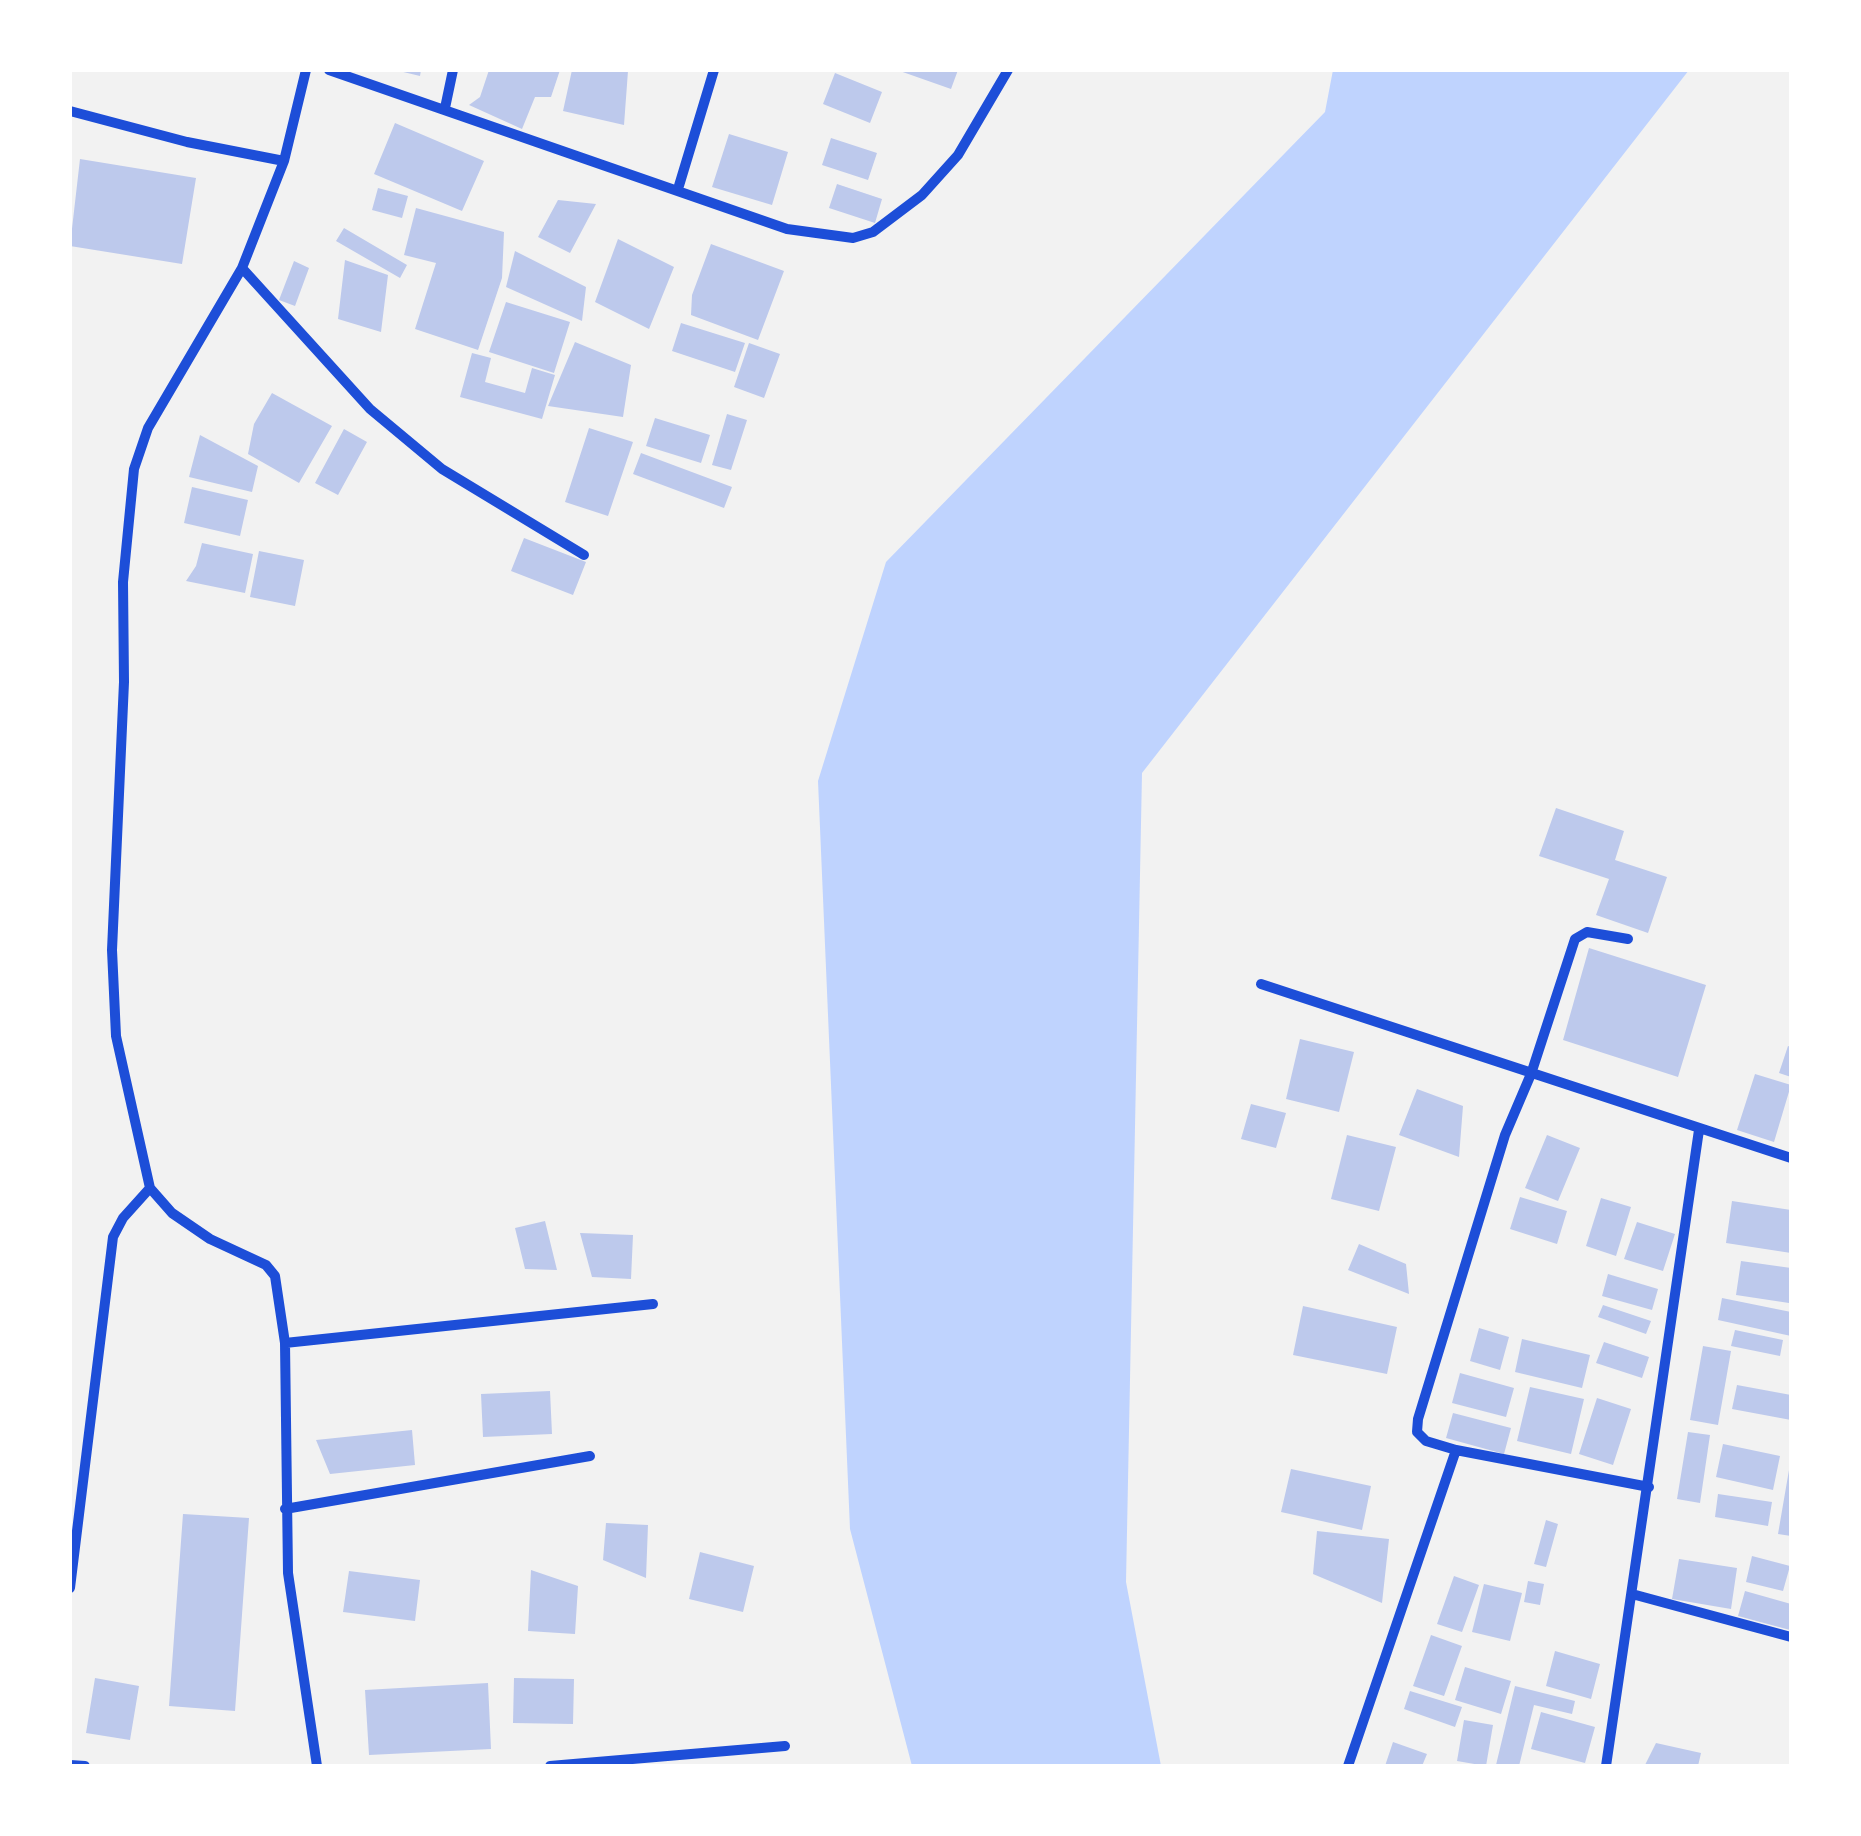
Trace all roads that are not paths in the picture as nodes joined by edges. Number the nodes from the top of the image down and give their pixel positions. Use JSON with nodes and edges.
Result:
{"nodes":[{"id":1,"x":306,"y":70,"type":"edge"},
{"id":2,"x":330,"y":70,"type":"edge"},
{"id":3,"x":453,"y":70,"type":"edge"},
{"id":4,"x":714,"y":70,"type":"edge"},
{"id":5,"x":1008,"y":70,"type":"edge"},
{"id":6,"x":444,"y":108,"type":"junction"},
{"id":7,"x":70,"y":111,"type":"edge"},
{"id":8,"x":284,"y":161,"type":"junction"},
{"id":9,"x":678,"y":189,"type":"junction"},
{"id":10,"x":242,"y":268,"type":"junction"},
{"id":11,"x":584,"y":555,"type":"dead end"},
{"id":12,"x":1628,"y":939,"type":"dead end"},
{"id":13,"x":1261,"y":984,"type":"dead end"},
{"id":14,"x":1530,"y":1074,"type":"junction"},
{"id":15,"x":1699,"y":1130,"type":"junction"},
{"id":16,"x":1791,"y":1158,"type":"edge"},
{"id":17,"x":150,"y":1188,"type":"junction"},
{"id":18,"x":653,"y":1304,"type":"dead end"},
{"id":19,"x":285,"y":1343,"type":"junction"},
{"id":20,"x":1456,"y":1450,"type":"junction"},
{"id":21,"x":590,"y":1456,"type":"dead end"},
{"id":22,"x":1650,"y":1487,"type":"junction"},
{"id":23,"x":285,"y":1510,"type":"junction"},
{"id":24,"x":70,"y":1588,"type":"edge"},
{"id":25,"x":1632,"y":1594,"type":"junction"},
{"id":26,"x":1791,"y":1638,"type":"edge"},
{"id":27,"x":785,"y":1746,"type":"dead end"},
{"id":28,"x":70,"y":1764,"type":"edge"},
{"id":29,"x":316,"y":1764,"type":"edge"},
{"id":30,"x":84,"y":1766,"type":"edge"},
{"id":31,"x":304,"y":1766,"type":"edge"},
{"id":32,"x":550,"y":1766,"type":"edge"},
{"id":33,"x":1348,"y":1766,"type":"edge"},
{"id":34,"x":1606,"y":1766,"type":"edge"}],
"edges":[{"from":1,"to":8,"type":"street"},
{"from":2,"to":6,"type":"street"},
{"from":3,"to":6,"type":"street"},
{"from":4,"to":9,"type":"street"},
{"from":5,"to":9,"type":"street"},
{"from":6,"to":9,"type":"street"},
{"from":7,"to":8,"type":"street"},
{"from":8,"to":10,"type":"street"},
{"from":10,"to":11,"type":"street"},
{"from":10,"to":17,"type":"street"},
{"from":12,"to":14,"type":"street"},
{"from":13,"to":14,"type":"street"},
{"from":14,"to":15,"type":"street"},
{"from":14,"to":20,"type":"street"},
{"from":15,"to":16,"type":"street"},
{"from":15,"to":22,"type":"street"},
{"from":17,"to":19,"type":"street"},
{"from":17,"to":24,"type":"street"},
{"from":18,"to":19,"type":"street"},
{"from":19,"to":23,"type":"street"},
{"from":20,"to":22,"type":"street"},
{"from":20,"to":33,"type":"street"},
{"from":21,"to":23,"type":"street"},
{"from":22,"to":25,"type":"street"},
{"from":23,"to":29,"type":"street"},
{"from":25,"to":26,"type":"street"},
{"from":25,"to":34,"type":"street"},
{"from":27,"to":32,"type":"street"},
{"from":28,"to":30,"type":"street"},
{"from":29,"to":31,"type":"street"}]}
